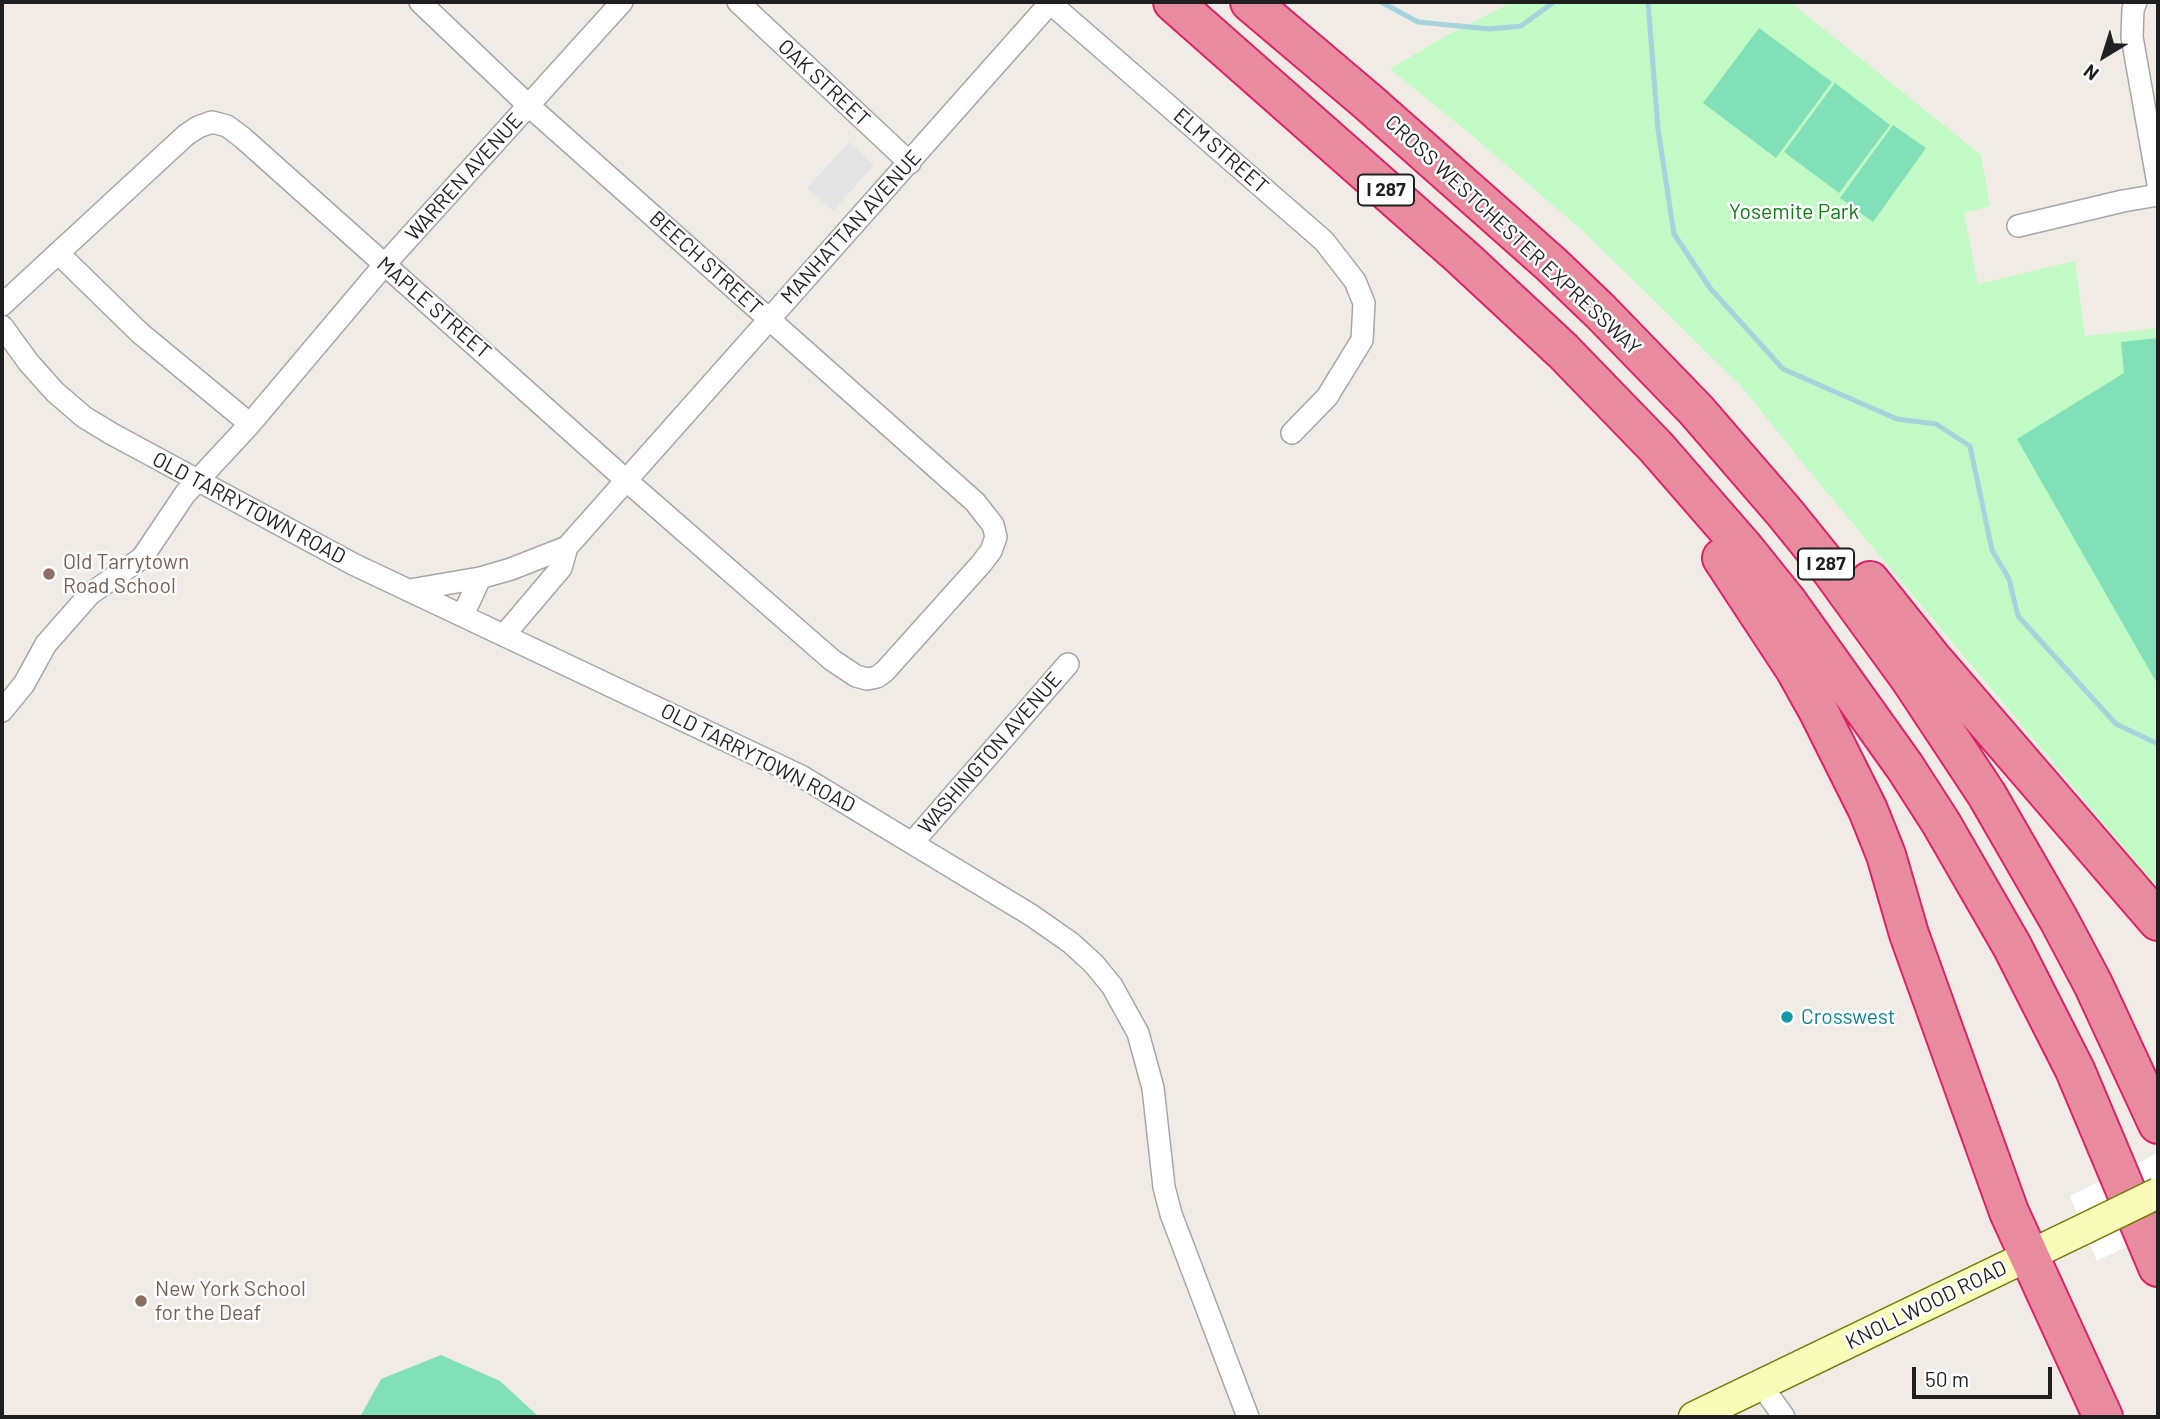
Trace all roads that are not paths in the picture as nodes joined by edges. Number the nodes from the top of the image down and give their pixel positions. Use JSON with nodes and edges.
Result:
{"nodes":[{"id":1,"x":420,"y":2,"type":"edge"},
{"id":2,"x":622,"y":2,"type":"edge"},
{"id":3,"x":738,"y":2,"type":"edge"},
{"id":4,"x":1050,"y":2,"type":"edge"},
{"id":5,"x":1173,"y":2,"type":"edge"},
{"id":6,"x":1250,"y":2,"type":"edge"},
{"id":7,"x":2136,"y":2,"type":"edge"},
{"id":8,"x":528,"y":105,"type":"junction"},
{"id":9,"x":910,"y":163,"type":"junction"},
{"id":10,"x":2158,"y":184,"type":"edge"},
{"id":11,"x":2158,"y":195,"type":"edge"},
{"id":12,"x":2018,"y":226,"type":"dead end"},
{"id":13,"x":58,"y":253,"type":"junction"},
{"id":14,"x":385,"y":264,"type":"junction"},
{"id":15,"x":2,"y":304,"type":"edge"},
{"id":16,"x":1601,"y":312,"type":"junction"},
{"id":17,"x":768,"y":318,"type":"junction"},
{"id":18,"x":2,"y":326,"type":"edge"},
{"id":19,"x":1563,"y":351,"type":"junction"},
{"id":20,"x":250,"y":424,"type":"junction"},
{"id":21,"x":1292,"y":433,"type":"dead end"},
{"id":22,"x":197,"y":480,"type":"junction"},
{"id":23,"x":627,"y":481,"type":"junction"},
{"id":24,"x":567,"y":547,"type":"junction"},
{"id":25,"x":480,"y":578,"type":"junction"},
{"id":26,"x":410,"y":590,"type":"junction"},
{"id":27,"x":463,"y":615,"type":"junction"},
{"id":28,"x":505,"y":634,"type":"junction"},
{"id":29,"x":1068,"y":664,"type":"dead end"},
{"id":30,"x":867,"y":678,"type":"joint"},
{"id":31,"x":2,"y":711,"type":"edge"},
{"id":32,"x":913,"y":842,"type":"junction"},
{"id":33,"x":2158,"y":921,"type":"edge"},
{"id":34,"x":2158,"y":1124,"type":"edge"},
{"id":35,"x":2158,"y":1193,"type":"edge"},
{"id":36,"x":2028,"y":1255,"type":"junction"},
{"id":37,"x":2158,"y":1267,"type":"edge"},
{"id":38,"x":1761,"y":1385,"type":"junction"},
{"id":39,"x":1248,"y":1417,"type":"edge"},
{"id":40,"x":1694,"y":1417,"type":"edge"},
{"id":41,"x":1784,"y":1417,"type":"edge"},
{"id":42,"x":2103,"y":1417,"type":"edge"}],
"edges":[{"from":1,"to":8,"type":"street","name":"BEECH STREET"},
{"from":2,"to":8,"type":"street","name":"WARREN AVENUE"},
{"from":3,"to":9,"type":"street","name":"OAK STREET"},
{"from":4,"to":9,"type":"street","name":"MANHATTAN AVENUE"},
{"from":4,"to":21,"type":"street","name":"ELM STREET"},
{"from":5,"to":19,"type":"highway","number":"I 287"},
{"from":6,"to":16,"type":"highway","name":"CROSS WESTCHESTER EXPRESSWAY","number":"I 287"},
{"from":7,"to":10,"type":"street"},
{"from":8,"to":14,"type":"street","name":"WARREN AVENUE"},
{"from":8,"to":17,"type":"street","name":"BEECH STREET"},
{"from":9,"to":17,"type":"street","name":"MANHATTAN AVENUE"},
{"from":11,"to":12,"type":"street"},
{"from":13,"to":14,"type":"street","name":"MAPLE STREET"},
{"from":13,"to":15,"type":"street","name":"MAPLE STREET"},
{"from":13,"to":20,"type":"street"},
{"from":14,"to":20,"type":"street","name":"WARREN AVENUE"},
{"from":14,"to":23,"type":"street","name":"MAPLE STREET"},
{"from":16,"to":33,"type":"highway"},
{"from":16,"to":34,"type":"highway","name":"CROSS WESTCHESTER EXPRESSWAY","number":"I 287"},
{"from":17,"to":23,"type":"street","name":"MANHATTAN AVENUE"},
{"from":17,"to":30,"type":"street","name":"BEECH STREET"},
{"from":18,"to":22,"type":"street","name":"OLD TARRYTOWN ROAD"},
{"from":19,"to":36,"type":"highway"},
{"from":19,"to":37,"type":"highway","number":"I 287"},
{"from":20,"to":22,"type":"street","name":"WARREN AVENUE"},
{"from":22,"to":26,"type":"street","name":"OLD TARRYTOWN ROAD"},
{"from":22,"to":31,"type":"street","name":"WARREN AVENUE"},
{"from":23,"to":24,"type":"street","name":"MANHATTAN AVENUE"},
{"from":23,"to":30,"type":"street","name":"MAPLE STREET"},
{"from":24,"to":25,"type":"street","name":"MANHATTAN AVENUE"},
{"from":24,"to":28,"type":"street","name":"MANHATTAN AVENUE"},
{"from":25,"to":26,"type":"street","name":"MANHATTAN AVENUE"},
{"from":25,"to":27,"type":"street"},
{"from":26,"to":27,"type":"street","name":"OLD TARRYTOWN ROAD"},
{"from":27,"to":28,"type":"street","name":"OLD TARRYTOWN ROAD"},
{"from":28,"to":32,"type":"street","name":"OLD TARRYTOWN ROAD"},
{"from":29,"to":32,"type":"street","name":"WASHINGTON AVENUE"},
{"from":32,"to":39,"type":"street","name":"OLD TARRYTOWN ROAD"},
{"from":35,"to":36,"type":"main road","name":"KNOLLWOOD ROAD","bridge":true},
{"from":36,"to":38,"type":"main road","name":"KNOLLWOOD ROAD"},
{"from":36,"to":42,"type":"highway"},
{"from":38,"to":40,"type":"main road","name":"KNOLLWOOD ROAD"},
{"from":38,"to":41,"type":"street"}]}
